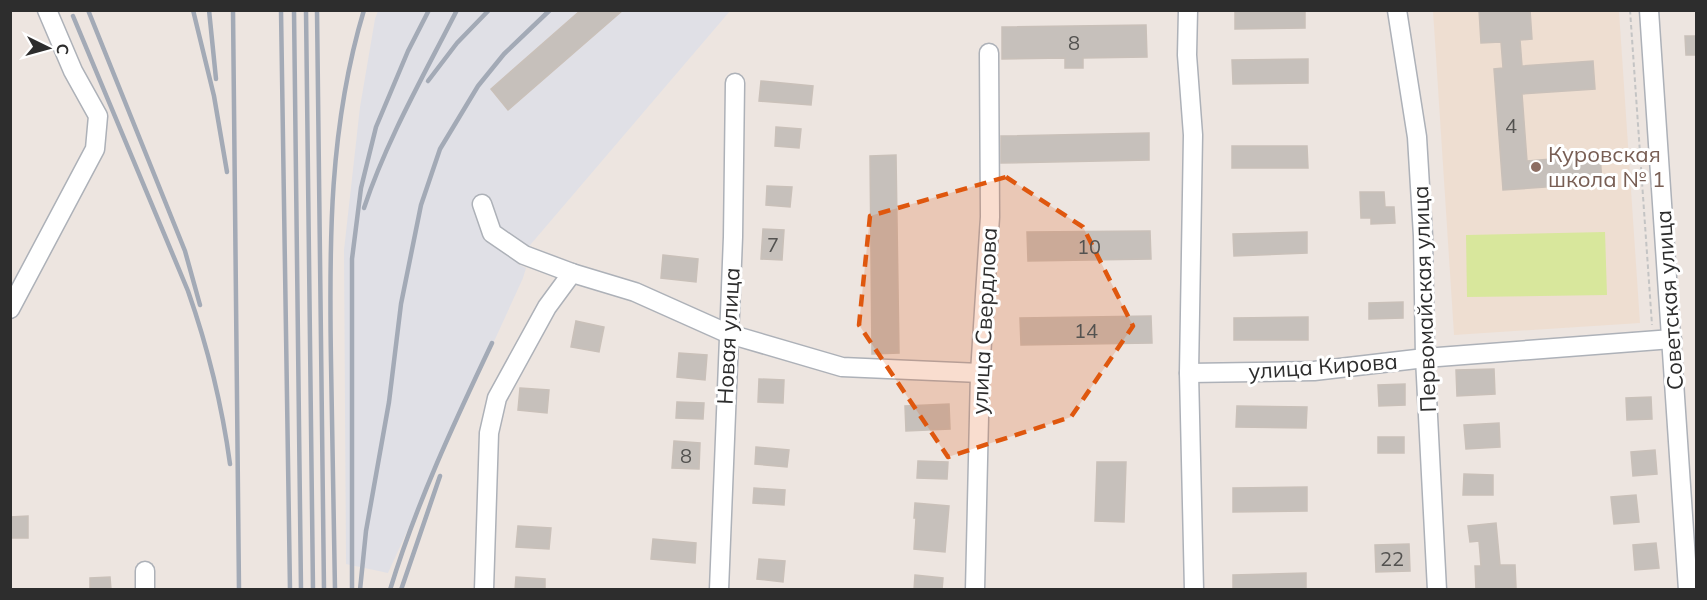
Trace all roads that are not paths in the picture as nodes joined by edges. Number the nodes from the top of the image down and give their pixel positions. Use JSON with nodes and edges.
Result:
{"nodes":[{"id":1,"x":47,"y":10,"type":"edge"},
{"id":2,"x":1188,"y":10,"type":"edge"},
{"id":3,"x":1397,"y":10,"type":"edge"},
{"id":4,"x":1649,"y":10,"type":"edge"},
{"id":5,"x":989,"y":53,"type":"dead end"},
{"id":6,"x":735,"y":83,"type":"dead end"},
{"id":7,"x":482,"y":204,"type":"dead end"},
{"id":8,"x":572,"y":273,"type":"junction"},
{"id":9,"x":10,"y":309,"type":"edge"},
{"id":10,"x":729,"y":334,"type":"junction"},
{"id":11,"x":1672,"y":339,"type":"junction"},
{"id":12,"x":1425,"y":358,"type":"junction"},
{"id":13,"x":980,"y":373,"type":"junction"},
{"id":14,"x":1189,"y":373,"type":"junction"},
{"id":15,"x":145,"y":571,"type":"dead end"},
{"id":16,"x":145,"y":590,"type":"edge"},
{"id":17,"x":484,"y":590,"type":"edge"},
{"id":18,"x":719,"y":590,"type":"edge"},
{"id":19,"x":975,"y":590,"type":"edge"},
{"id":20,"x":1194,"y":590,"type":"edge"},
{"id":21,"x":1437,"y":590,"type":"edge"},
{"id":22,"x":1688,"y":590,"type":"edge"}],
"edges":[{"from":1,"to":9,"type":"street"},
{"from":2,"to":14,"type":"street"},
{"from":3,"to":12,"type":"street","name":"Первомайская улица"},
{"from":4,"to":11,"type":"street","name":"Советская улица"},
{"from":5,"to":13,"type":"street","name":"улица Свердлова"},
{"from":6,"to":10,"type":"street","name":"Новая улица"},
{"from":7,"to":8,"type":"street"},
{"from":8,"to":10,"type":"street"},
{"from":8,"to":17,"type":"street"},
{"from":10,"to":13,"type":"street"},
{"from":10,"to":18,"type":"street","name":"Новая улица"},
{"from":11,"to":12,"type":"street","name":"улица Кирова"},
{"from":11,"to":22,"type":"street","name":"Советская улица"},
{"from":12,"to":14,"type":"street","name":"улица Кирова"},
{"from":12,"to":21,"type":"street","name":"Первомайская улица"},
{"from":13,"to":19,"type":"street","name":"улица Свердлова"},
{"from":14,"to":20,"type":"street"},
{"from":15,"to":16,"type":"street"}]}
